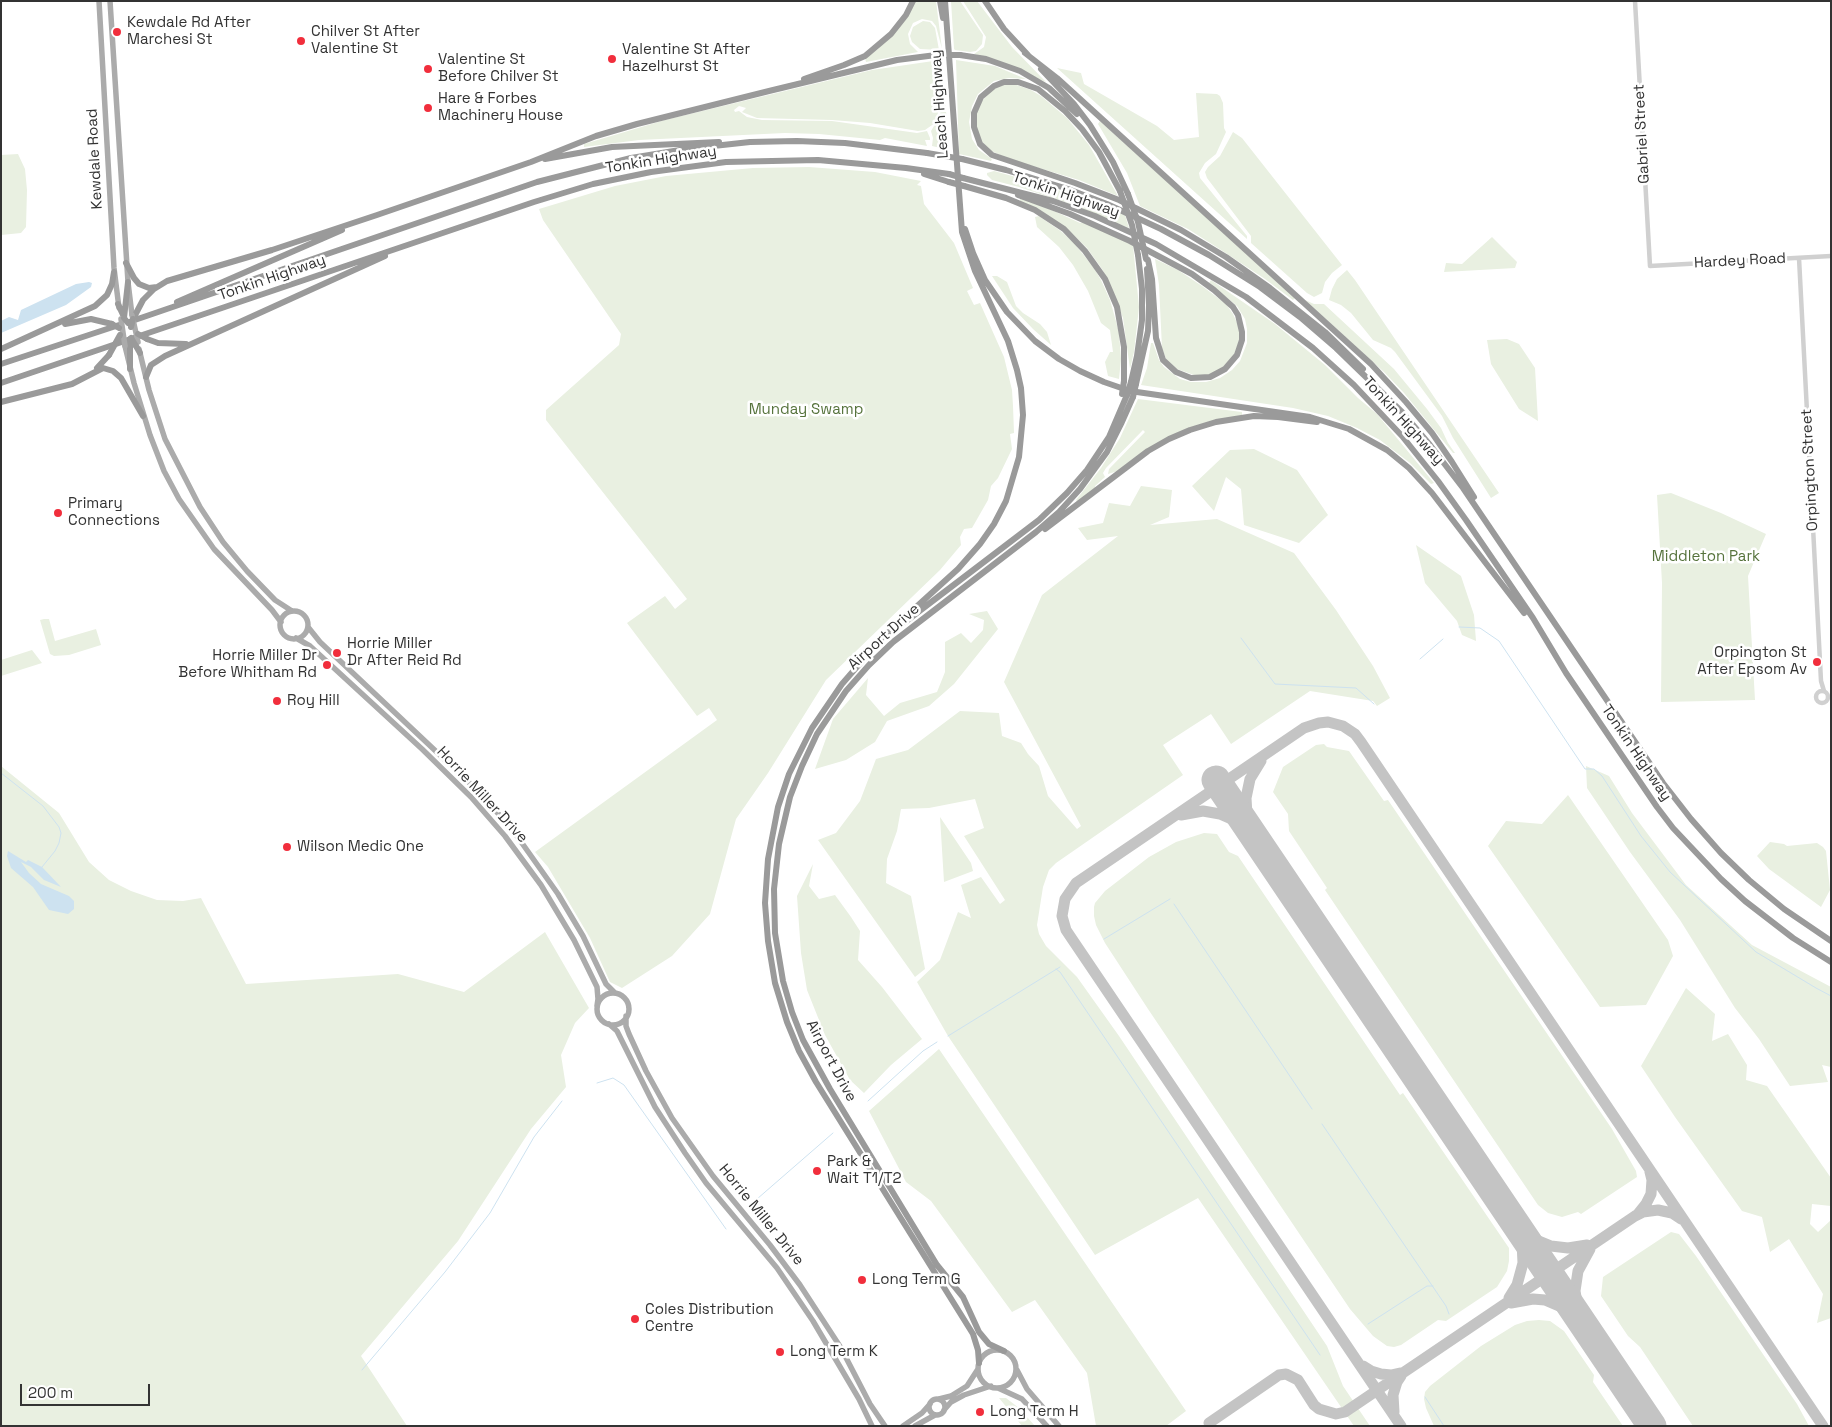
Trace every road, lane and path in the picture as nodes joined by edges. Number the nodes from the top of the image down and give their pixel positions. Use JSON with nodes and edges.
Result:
{"nodes":[{"id":1,"x":99,"y":1,"type":"edge"},
{"id":2,"x":110,"y":1,"type":"edge"},
{"id":3,"x":913,"y":1,"type":"edge"},
{"id":4,"x":940,"y":1,"type":"edge"},
{"id":5,"x":946,"y":1,"type":"edge"},
{"id":6,"x":985,"y":1,"type":"edge"},
{"id":7,"x":1635,"y":1,"type":"edge"},
{"id":8,"x":948,"y":36,"type":"junction"},
{"id":9,"x":1025,"y":53,"type":"junction"},
{"id":10,"x":769,"y":90,"type":"junction"},
{"id":11,"x":1101,"y":141,"type":"junction"},
{"id":12,"x":750,"y":142,"type":"junction"},
{"id":13,"x":531,"y":162,"type":"junction"},
{"id":14,"x":906,"y":168,"type":"junction"},
{"id":15,"x":978,"y":181,"type":"junction"},
{"id":16,"x":960,"y":206,"type":"junction"},
{"id":17,"x":377,"y":215,"type":"junction"},
{"id":18,"x":411,"y":244,"type":"junction"},
{"id":19,"x":1831,"y":256,"type":"edge"},
{"id":20,"x":1799,"y":258,"type":"junction"},
{"id":21,"x":1147,"y":259,"type":"junction"},
{"id":22,"x":126,"y":262,"type":"junction"},
{"id":23,"x":1650,"y":266,"type":"joint"},
{"id":24,"x":114,"y":272,"type":"junction"},
{"id":25,"x":128,"y":282,"type":"joint"},
{"id":26,"x":157,"y":287,"type":"junction"},
{"id":27,"x":118,"y":304,"type":"joint"},
{"id":28,"x":127,"y":313,"type":"junction"},
{"id":29,"x":141,"y":318,"type":"junction"},
{"id":30,"x":52,"y":327,"type":"junction"},
{"id":31,"x":122,"y":329,"type":"junction"},
{"id":32,"x":133,"y":329,"type":"junction"},
{"id":33,"x":130,"y":337,"type":"junction"},
{"id":34,"x":190,"y":344,"type":"junction"},
{"id":35,"x":133,"y":347,"type":"junction"},
{"id":36,"x":1,"y":349,"type":"edge"},
{"id":37,"x":140,"y":354,"type":"joint"},
{"id":38,"x":1,"y":364,"type":"edge"},
{"id":39,"x":130,"y":369,"type":"joint"},
{"id":40,"x":92,"y":372,"type":"junction"},
{"id":41,"x":146,"y":377,"type":"junction"},
{"id":42,"x":1130,"y":382,"type":"junction"},
{"id":43,"x":1,"y":383,"type":"edge"},
{"id":44,"x":1127,"y":395,"type":"junction"},
{"id":45,"x":1,"y":402,"type":"edge"},
{"id":46,"x":1402,"y":412,"type":"junction"},
{"id":47,"x":143,"y":416,"type":"junction"},
{"id":48,"x":1339,"y":425,"type":"junction"},
{"id":49,"x":1485,"y":518,"type":"junction"},
{"id":50,"x":1005,"y":556,"type":"junction"},
{"id":51,"x":292,"y":611,"type":"junction"},
{"id":52,"x":281,"y":622,"type":"junction"},
{"id":53,"x":308,"y":627,"type":"junction"},
{"id":54,"x":296,"y":638,"type":"junction"},
{"id":55,"x":1548,"y":644,"type":"junction"},
{"id":56,"x":852,"y":672,"type":"junction"},
{"id":57,"x":1825,"y":693,"type":"edge"},
{"id":58,"x":1829,"y":700,"type":"edge"},
{"id":59,"x":1831,"y":941,"type":"edge"},
{"id":60,"x":1831,"y":962,"type":"edge"},
{"id":61,"x":615,"y":993,"type":"junction"},
{"id":62,"x":597,"y":1006,"type":"junction"},
{"id":63,"x":626,"y":1016,"type":"junction"},
{"id":64,"x":609,"y":1024,"type":"junction"},
{"id":65,"x":1004,"y":1351,"type":"junction"},
{"id":66,"x":979,"y":1366,"type":"junction"},
{"id":67,"x":1016,"y":1369,"type":"junction"},
{"id":68,"x":994,"y":1387,"type":"junction"},
{"id":69,"x":939,"y":1399,"type":"junction"},
{"id":70,"x":930,"y":1404,"type":"junction"},
{"id":71,"x":944,"y":1410,"type":"junction"},
{"id":72,"x":936,"y":1415,"type":"junction"},
{"id":73,"x":872,"y":1426,"type":"edge"},
{"id":74,"x":885,"y":1426,"type":"edge"},
{"id":75,"x":903,"y":1426,"type":"edge"},
{"id":76,"x":915,"y":1426,"type":"edge"},
{"id":77,"x":1047,"y":1426,"type":"edge"},
{"id":78,"x":1059,"y":1426,"type":"edge"}],
"edges":[{"from":1,"to":24,"type":"main road","name":"Kewdale Road"},
{"from":2,"to":22,"type":"main road","name":"Kewdale Road"},
{"from":3,"to":10,"type":"highway"},
{"from":4,"to":8,"type":"highway"},
{"from":5,"to":8,"type":"highway","name":"Leach Highway"},
{"from":6,"to":9,"type":"highway"},
{"from":7,"to":23,"type":"street","name":"Gabriel Street"},
{"from":8,"to":16,"type":"highway","name":"Leach Highway"},
{"from":9,"to":11,"type":"highway"},
{"from":9,"to":49,"type":"highway"},
{"from":10,"to":11,"type":"highway","bridge":true},
{"from":10,"to":13,"type":"highway"},
{"from":11,"to":21,"type":"highway","name":"Airport Drive","bridge":true},
{"from":12,"to":13,"type":"highway"},
{"from":12,"to":29,"type":"highway","name":"Tonkin Highway"},
{"from":12,"to":46,"type":"highway","name":"Tonkin Highway","bridge":true},
{"from":13,"to":17,"type":"highway"},
{"from":14,"to":15,"type":"highway","name":"Tonkin Highway","bridge":true},
{"from":14,"to":18,"type":"highway","name":"Tonkin Highway"},
{"from":14,"to":42,"type":"highway","bridge":true},
{"from":15,"to":21,"type":"highway"},
{"from":15,"to":55,"type":"highway","name":"Tonkin Highway"},
{"from":16,"to":48,"type":"highway"},
{"from":16,"to":56,"type":"highway"},
{"from":17,"to":26,"type":"highway"},
{"from":17,"to":29,"type":"highway"},
{"from":18,"to":34,"type":"highway"},
{"from":18,"to":43,"type":"highway","name":"Tonkin Highway"},
{"from":19,"to":20,"type":"street","name":"Hardey Road"},
{"from":20,"to":23,"type":"street","name":"Hardey Road"},
{"from":20,"to":57,"type":"street","name":"Orpington Street"},
{"from":21,"to":42,"type":"highway","name":"Airport Drive"},
{"from":22,"to":25,"type":"main road","name":"Kewdale Road"},
{"from":22,"to":26,"type":"highway"},
{"from":24,"to":27,"type":"main road","name":"Kewdale Road"},
{"from":24,"to":30,"type":"highway"},
{"from":25,"to":28,"type":"highway"},
{"from":26,"to":28,"type":"highway"},
{"from":27,"to":28,"type":"highway"},
{"from":28,"to":31,"type":"highway","bridge":true},
{"from":28,"to":32,"type":"highway","bridge":true},
{"from":28,"to":32,"type":"highway","bridge":true},
{"from":29,"to":38,"type":"highway","name":"Tonkin Highway"},
{"from":30,"to":31,"type":"highway","bridge":true},
{"from":30,"to":36,"type":"highway"},
{"from":31,"to":33,"type":"highway","bridge":true},
{"from":31,"to":35,"type":"main road","bridge":true},
{"from":31,"to":40,"type":"highway","bridge":true},
{"from":32,"to":33,"type":"highway","bridge":true},
{"from":32,"to":34,"type":"highway","bridge":true},
{"from":32,"to":35,"type":"main road","bridge":true},
{"from":33,"to":35,"type":"highway","bridge":true},
{"from":34,"to":41,"type":"highway"},
{"from":35,"to":37,"type":"highway"},
{"from":35,"to":39,"type":"highway"},
{"from":37,"to":41,"type":"main road","name":"Horrie Miller Drive"},
{"from":39,"to":47,"type":"main road","name":"Horrie Miller Drive"},
{"from":40,"to":45,"type":"highway"},
{"from":40,"to":47,"type":"highway"},
{"from":41,"to":51,"type":"main road","name":"Horrie Miller Drive"},
{"from":42,"to":44,"type":"highway","name":"Airport Drive","bridge":true},
{"from":42,"to":44,"type":"highway","bridge":true},
{"from":42,"to":46,"type":"highway","bridge":true},
{"from":44,"to":50,"type":"highway","name":"Airport Drive"},
{"from":44,"to":56,"type":"highway"},
{"from":46,"to":49,"type":"highway","name":"Tonkin Highway"},
{"from":47,"to":52,"type":"main road","name":"Horrie Miller Drive"},
{"from":48,"to":50,"type":"highway"},
{"from":48,"to":55,"type":"highway"},
{"from":49,"to":59,"type":"highway","name":"Tonkin Highway"},
{"from":50,"to":65,"type":"highway","name":"Airport Drive"},
{"from":51,"to":52,"type":"main road"},
{"from":51,"to":53,"type":"main road","name":"Horrie Miller Drive"},
{"from":52,"to":54,"type":"main road","name":"Horrie Miller Drive"},
{"from":53,"to":54,"type":"main road"},
{"from":53,"to":61,"type":"main road","name":"Horrie Miller Drive"},
{"from":54,"to":62,"type":"main road","name":"Horrie Miller Drive"},
{"from":55,"to":60,"type":"highway","name":"Tonkin Highway"},
{"from":56,"to":66,"type":"highway","name":"Airport Drive"},
{"from":57,"to":58,"type":"street","name":"Orpington Street"},
{"from":57,"to":58,"type":"street"},
{"from":61,"to":62,"type":"main road"},
{"from":61,"to":63,"type":"main road"},
{"from":62,"to":64,"type":"main road"},
{"from":63,"to":64,"type":"main road"},
{"from":63,"to":74,"type":"main road","name":"Horrie Miller Drive"},
{"from":64,"to":73,"type":"main road","name":"Horrie Miller Drive"},
{"from":65,"to":66,"type":"main road"},
{"from":65,"to":67,"type":"main road"},
{"from":66,"to":68,"type":"main road"},
{"from":66,"to":69,"type":"main road"},
{"from":67,"to":68,"type":"main road"},
{"from":67,"to":78,"type":"main road"},
{"from":68,"to":71,"type":"main road"},
{"from":68,"to":77,"type":"main road"},
{"from":69,"to":70,"type":"main road"},
{"from":69,"to":71,"type":"main road"},
{"from":70,"to":72,"type":"main road"},
{"from":70,"to":75,"type":"main road"},
{"from":71,"to":72,"type":"main road"},
{"from":72,"to":76,"type":"main road"}]}
